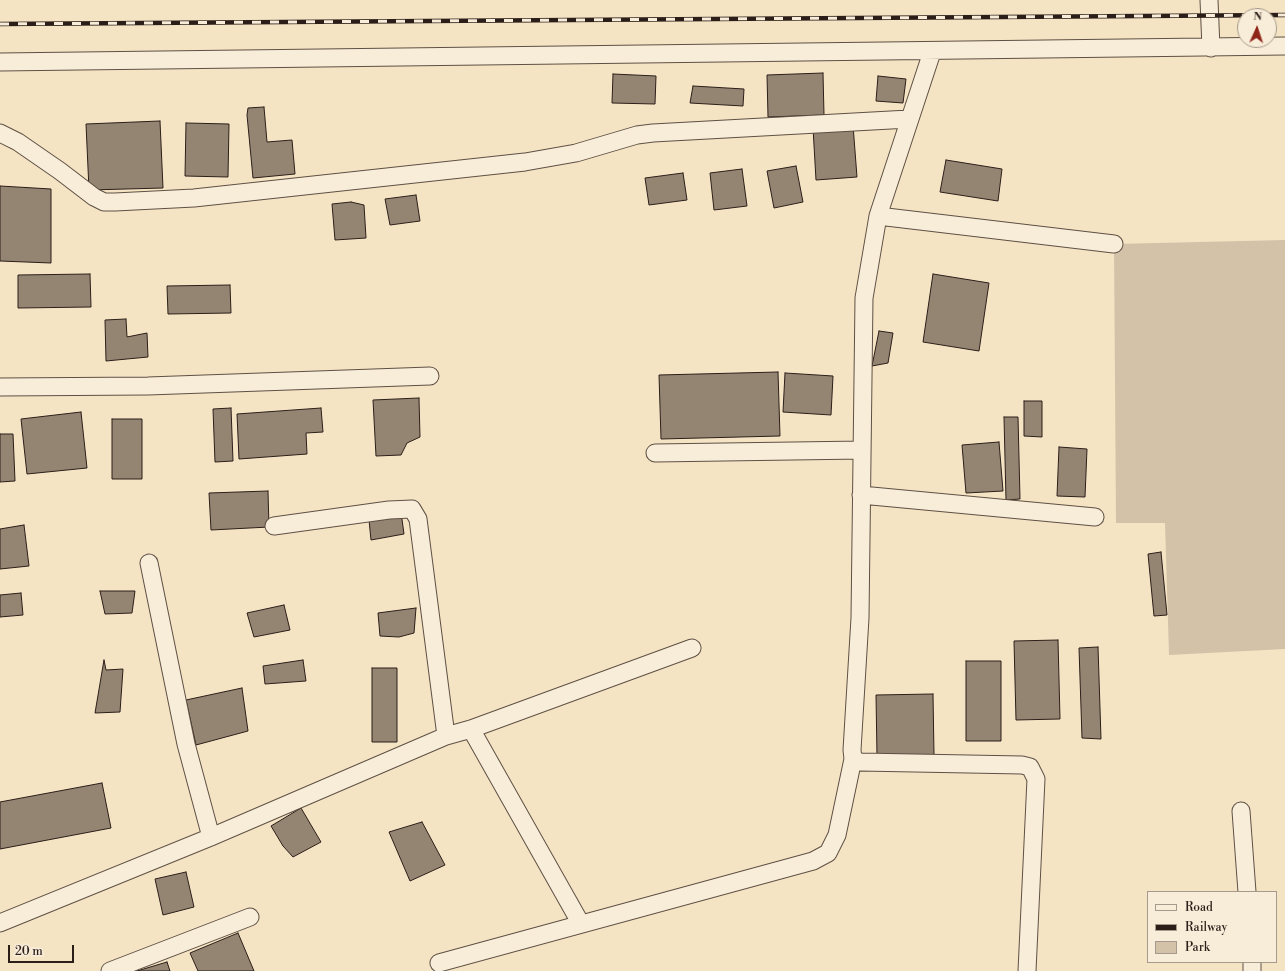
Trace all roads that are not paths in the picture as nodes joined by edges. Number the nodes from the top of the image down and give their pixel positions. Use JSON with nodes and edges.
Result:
{"nodes":[{"id":1,"x":1209,"y":0,"type":"edge"},
{"id":2,"x":1285,"y":46,"type":"edge"},
{"id":3,"x":1211,"y":48,"type":"junction"},
{"id":4,"x":932,"y":52,"type":"junction"},
{"id":5,"x":0,"y":62,"type":"edge"},
{"id":6,"x":909,"y":119,"type":"junction"},
{"id":7,"x":0,"y":133,"type":"edge"},
{"id":8,"x":878,"y":216,"type":"junction"},
{"id":9,"x":1114,"y":244,"type":"dead end"},
{"id":10,"x":430,"y":376,"type":"dead end"},
{"id":11,"x":0,"y":387,"type":"edge"},
{"id":12,"x":862,"y":450,"type":"junction"},
{"id":13,"x":655,"y":453,"type":"dead end"},
{"id":14,"x":861,"y":495,"type":"junction"},
{"id":15,"x":1095,"y":517,"type":"dead end"},
{"id":16,"x":274,"y":526,"type":"dead end"},
{"id":17,"x":149,"y":563,"type":"dead end"},
{"id":18,"x":692,"y":648,"type":"dead end"},
{"id":19,"x":471,"y":729,"type":"junction"},
{"id":20,"x":446,"y":736,"type":"junction"},
{"id":21,"x":853,"y":759,"type":"junction"},
{"id":22,"x":1241,"y":810,"type":"dead end"},
{"id":23,"x":212,"y":837,"type":"junction"},
{"id":24,"x":1247,"y":891,"type":"edge"},
{"id":25,"x":250,"y":917,"type":"dead end"},
{"id":26,"x":0,"y":923,"type":"edge"},
{"id":27,"x":581,"y":924,"type":"junction"},
{"id":28,"x":439,"y":962,"type":"dead end"},
{"id":29,"x":110,"y":971,"type":"edge"},
{"id":30,"x":1028,"y":971,"type":"edge"}],
"edges":[{"from":1,"to":3,"type":"street"},
{"from":2,"to":3,"type":"street"},
{"from":3,"to":4,"type":"street"},
{"from":4,"to":5,"type":"street"},
{"from":4,"to":6,"type":"street"},
{"from":6,"to":7,"type":"street"},
{"from":6,"to":8,"type":"street"},
{"from":8,"to":9,"type":"street"},
{"from":8,"to":12,"type":"street"},
{"from":10,"to":11,"type":"street"},
{"from":12,"to":13,"type":"street"},
{"from":12,"to":14,"type":"street"},
{"from":14,"to":15,"type":"street"},
{"from":14,"to":21,"type":"street"},
{"from":16,"to":20,"type":"street"},
{"from":17,"to":23,"type":"street"},
{"from":18,"to":19,"type":"street"},
{"from":19,"to":20,"type":"street"},
{"from":19,"to":27,"type":"street"},
{"from":20,"to":23,"type":"street"},
{"from":21,"to":27,"type":"street"},
{"from":21,"to":30,"type":"street"},
{"from":22,"to":24,"type":"street"},
{"from":23,"to":26,"type":"street"},
{"from":25,"to":29,"type":"street"},
{"from":27,"to":28,"type":"street"}]}
